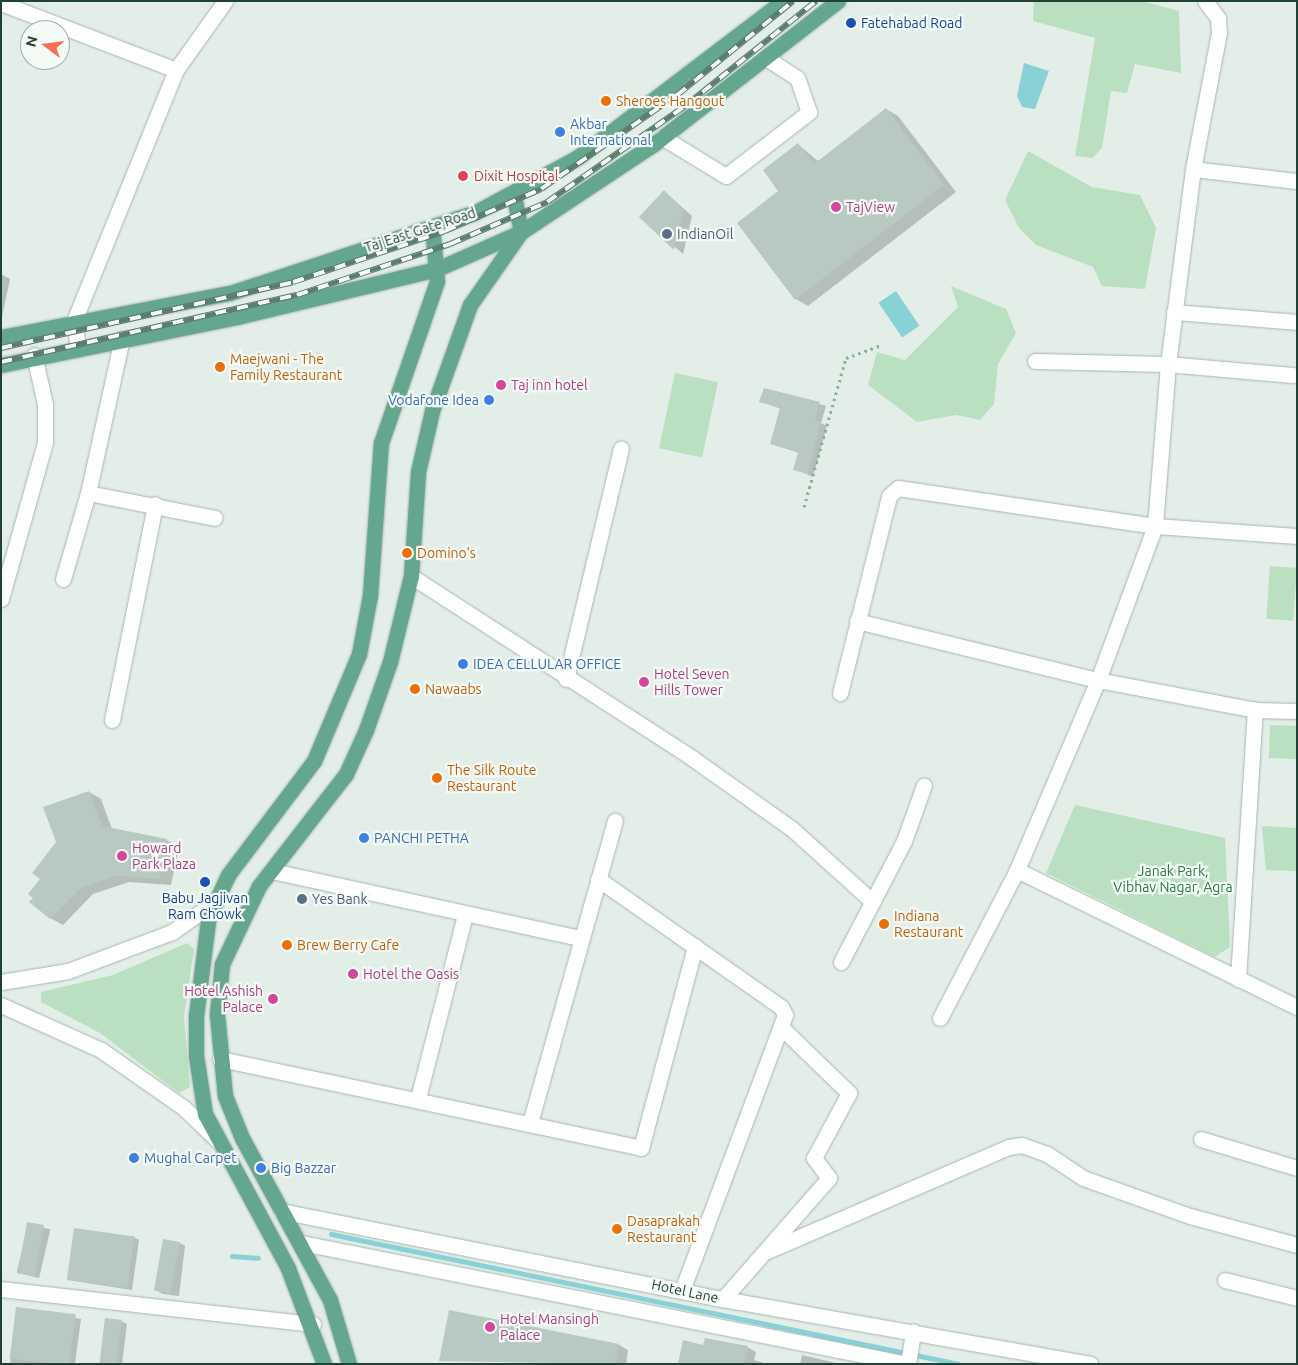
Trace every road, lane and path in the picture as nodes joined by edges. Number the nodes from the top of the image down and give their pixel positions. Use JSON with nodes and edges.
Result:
{"nodes":[{"id":1,"x":225,"y":1,"type":"edge"},
{"id":2,"x":783,"y":1,"type":"edge"},
{"id":3,"x":838,"y":1,"type":"edge"},
{"id":4,"x":1205,"y":1,"type":"edge"},
{"id":5,"x":1,"y":3,"type":"edge"},
{"id":6,"x":766,"y":58,"type":"junction"},
{"id":7,"x":176,"y":70,"type":"junction"},
{"id":8,"x":662,"y":137,"type":"junction"},
{"id":9,"x":1193,"y":169,"type":"junction"},
{"id":10,"x":1297,"y":181,"type":"edge"},
{"id":11,"x":514,"y":195,"type":"junction"},
{"id":12,"x":432,"y":226,"type":"junction"},
{"id":13,"x":521,"y":232,"type":"junction"},
{"id":14,"x":437,"y":269,"type":"junction"},
{"id":15,"x":1174,"y":312,"type":"junction"},
{"id":16,"x":74,"y":321,"type":"junction"},
{"id":17,"x":1297,"y":322,"type":"edge"},
{"id":18,"x":1,"y":337,"type":"edge"},
{"id":19,"x":122,"y":339,"type":"junction"},
{"id":20,"x":882,"y":345,"type":"dead end"},
{"id":21,"x":78,"y":347,"type":"junction"},
{"id":22,"x":34,"y":356,"type":"junction"},
{"id":23,"x":1035,"y":361,"type":"dead end"},
{"id":24,"x":1168,"y":364,"type":"junction"},
{"id":25,"x":1,"y":365,"type":"edge"},
{"id":26,"x":1294,"y":375,"type":"dead end"},
{"id":27,"x":621,"y":448,"type":"dead end"},
{"id":28,"x":88,"y":493,"type":"junction"},
{"id":29,"x":155,"y":504,"type":"junction"},
{"id":30,"x":804,"y":507,"type":"dead end"},
{"id":31,"x":215,"y":518,"type":"dead end"},
{"id":32,"x":1155,"y":526,"type":"junction"},
{"id":33,"x":1297,"y":536,"type":"edge"},
{"id":34,"x":411,"y":576,"type":"junction"},
{"id":35,"x":63,"y":579,"type":"dead end"},
{"id":36,"x":1,"y":599,"type":"edge"},
{"id":37,"x":858,"y":621,"type":"junction"},
{"id":38,"x":566,"y":679,"type":"junction"},
{"id":39,"x":1098,"y":680,"type":"junction"},
{"id":40,"x":840,"y":693,"type":"dead end"},
{"id":41,"x":1255,"y":710,"type":"junction"},
{"id":42,"x":1297,"y":711,"type":"edge"},
{"id":43,"x":112,"y":720,"type":"dead end"},
{"id":44,"x":924,"y":785,"type":"dead end"},
{"id":45,"x":615,"y":821,"type":"dead end"},
{"id":46,"x":1017,"y":870,"type":"junction"},
{"id":47,"x":272,"y":871,"type":"junction"},
{"id":48,"x":598,"y":879,"type":"junction"},
{"id":49,"x":216,"y":901,"type":"junction"},
{"id":50,"x":873,"y":902,"type":"junction"},
{"id":51,"x":465,"y":915,"type":"junction"},
{"id":52,"x":580,"y":938,"type":"junction"},
{"id":53,"x":695,"y":946,"type":"junction"},
{"id":54,"x":841,"y":962,"type":"dead end"},
{"id":55,"x":1238,"y":979,"type":"junction"},
{"id":56,"x":1,"y":982,"type":"edge"},
{"id":57,"x":1,"y":1005,"type":"edge"},
{"id":58,"x":1297,"y":1007,"type":"edge"},
{"id":59,"x":940,"y":1018,"type":"dead end"},
{"id":60,"x":781,"y":1028,"type":"junction"},
{"id":61,"x":220,"y":1059,"type":"junction"},
{"id":62,"x":418,"y":1098,"type":"junction"},
{"id":63,"x":530,"y":1123,"type":"junction"},
{"id":64,"x":1201,"y":1139,"type":"dead end"},
{"id":65,"x":219,"y":1142,"type":"junction"},
{"id":66,"x":1297,"y":1168,"type":"edge"},
{"id":67,"x":281,"y":1211,"type":"junction"},
{"id":68,"x":302,"y":1243,"type":"junction"},
{"id":69,"x":1297,"y":1245,"type":"edge"},
{"id":70,"x":767,"y":1251,"type":"junction"},
{"id":71,"x":627,"y":1280,"type":"junction"},
{"id":72,"x":1225,"y":1280,"type":"dead end"},
{"id":73,"x":1,"y":1289,"type":"edge"},
{"id":74,"x":682,"y":1290,"type":"junction"},
{"id":75,"x":1297,"y":1298,"type":"edge"},
{"id":76,"x":723,"y":1299,"type":"junction"},
{"id":77,"x":623,"y":1306,"type":"junction"},
{"id":78,"x":313,"y":1324,"type":"junction"},
{"id":79,"x":913,"y":1331,"type":"junction"},
{"id":80,"x":324,"y":1364,"type":"edge"},
{"id":81,"x":349,"y":1364,"type":"edge"},
{"id":82,"x":908,"y":1364,"type":"edge"},
{"id":83,"x":1090,"y":1364,"type":"edge"}],
"edges":[{"from":1,"to":7,"type":"street"},
{"from":2,"to":11,"type":"main road","name":"Taj East Gate Road"},
{"from":3,"to":6,"type":"main road"},
{"from":4,"to":9,"type":"street"},
{"from":5,"to":7,"type":"street"},
{"from":6,"to":8,"type":"main road"},
{"from":6,"to":8,"type":"street"},
{"from":7,"to":16,"type":"street"},
{"from":8,"to":13,"type":"main road"},
{"from":9,"to":10,"type":"street"},
{"from":9,"to":15,"type":"street"},
{"from":11,"to":12,"type":"main road","name":"Taj East Gate Road"},
{"from":11,"to":13,"type":"main road"},
{"from":12,"to":14,"type":"main road"},
{"from":12,"to":16,"type":"main road","name":"Taj East Gate Road"},
{"from":13,"to":14,"type":"main road"},
{"from":13,"to":34,"type":"main road"},
{"from":14,"to":19,"type":"main road"},
{"from":14,"to":49,"type":"main road"},
{"from":15,"to":17,"type":"street"},
{"from":15,"to":24,"type":"street"},
{"from":16,"to":18,"type":"main road","name":"Taj East Gate Road"},
{"from":16,"to":21,"type":"street"},
{"from":19,"to":21,"type":"main road"},
{"from":19,"to":28,"type":"street"},
{"from":20,"to":30,"type":"path"},
{"from":21,"to":22,"type":"main road"},
{"from":22,"to":25,"type":"main road"},
{"from":22,"to":36,"type":"street"},
{"from":23,"to":24,"type":"street"},
{"from":24,"to":26,"type":"street"},
{"from":24,"to":32,"type":"street"},
{"from":27,"to":38,"type":"street"},
{"from":28,"to":29,"type":"street"},
{"from":28,"to":35,"type":"street"},
{"from":29,"to":31,"type":"street"},
{"from":29,"to":43,"type":"street"},
{"from":32,"to":33,"type":"street"},
{"from":32,"to":37,"type":"street"},
{"from":32,"to":39,"type":"street"},
{"from":34,"to":38,"type":"street"},
{"from":34,"to":47,"type":"main road"},
{"from":37,"to":39,"type":"street"},
{"from":37,"to":40,"type":"street"},
{"from":38,"to":50,"type":"street"},
{"from":39,"to":41,"type":"street"},
{"from":39,"to":46,"type":"street"},
{"from":41,"to":42,"type":"street"},
{"from":41,"to":55,"type":"street"},
{"from":44,"to":50,"type":"street"},
{"from":45,"to":48,"type":"street"},
{"from":46,"to":55,"type":"street"},
{"from":46,"to":59,"type":"street"},
{"from":47,"to":51,"type":"street"},
{"from":47,"to":61,"type":"main road"},
{"from":48,"to":52,"type":"street"},
{"from":48,"to":53,"type":"street"},
{"from":49,"to":56,"type":"street"},
{"from":49,"to":65,"type":"main road"},
{"from":50,"to":54,"type":"street"},
{"from":51,"to":52,"type":"street"},
{"from":51,"to":62,"type":"street"},
{"from":52,"to":63,"type":"street"},
{"from":53,"to":60,"type":"street"},
{"from":53,"to":63,"type":"street"},
{"from":55,"to":58,"type":"street"},
{"from":57,"to":65,"type":"street"},
{"from":60,"to":70,"type":"street"},
{"from":60,"to":74,"type":"street"},
{"from":61,"to":62,"type":"street"},
{"from":61,"to":67,"type":"main road"},
{"from":62,"to":63,"type":"street"},
{"from":64,"to":66,"type":"street"},
{"from":65,"to":78,"type":"main road"},
{"from":67,"to":68,"type":"main road"},
{"from":67,"to":71,"type":"street","name":"Hotel Lane"},
{"from":68,"to":77,"type":"street","name":"Hotel Lane"},
{"from":68,"to":81,"type":"main road"},
{"from":69,"to":70,"type":"street"},
{"from":70,"to":76,"type":"street"},
{"from":71,"to":74,"type":"street","name":"Hotel Lane"},
{"from":71,"to":77,"type":"street"},
{"from":72,"to":75,"type":"street"},
{"from":73,"to":78,"type":"street"},
{"from":74,"to":76,"type":"street","name":"Hotel Lane"},
{"from":76,"to":79,"type":"street","name":"Hotel Lane"},
{"from":77,"to":82,"type":"street","name":"Hotel Lane"},
{"from":78,"to":80,"type":"main road"},
{"from":79,"to":82,"type":"street"},
{"from":79,"to":83,"type":"street","name":"Hotel Lane"}]}
